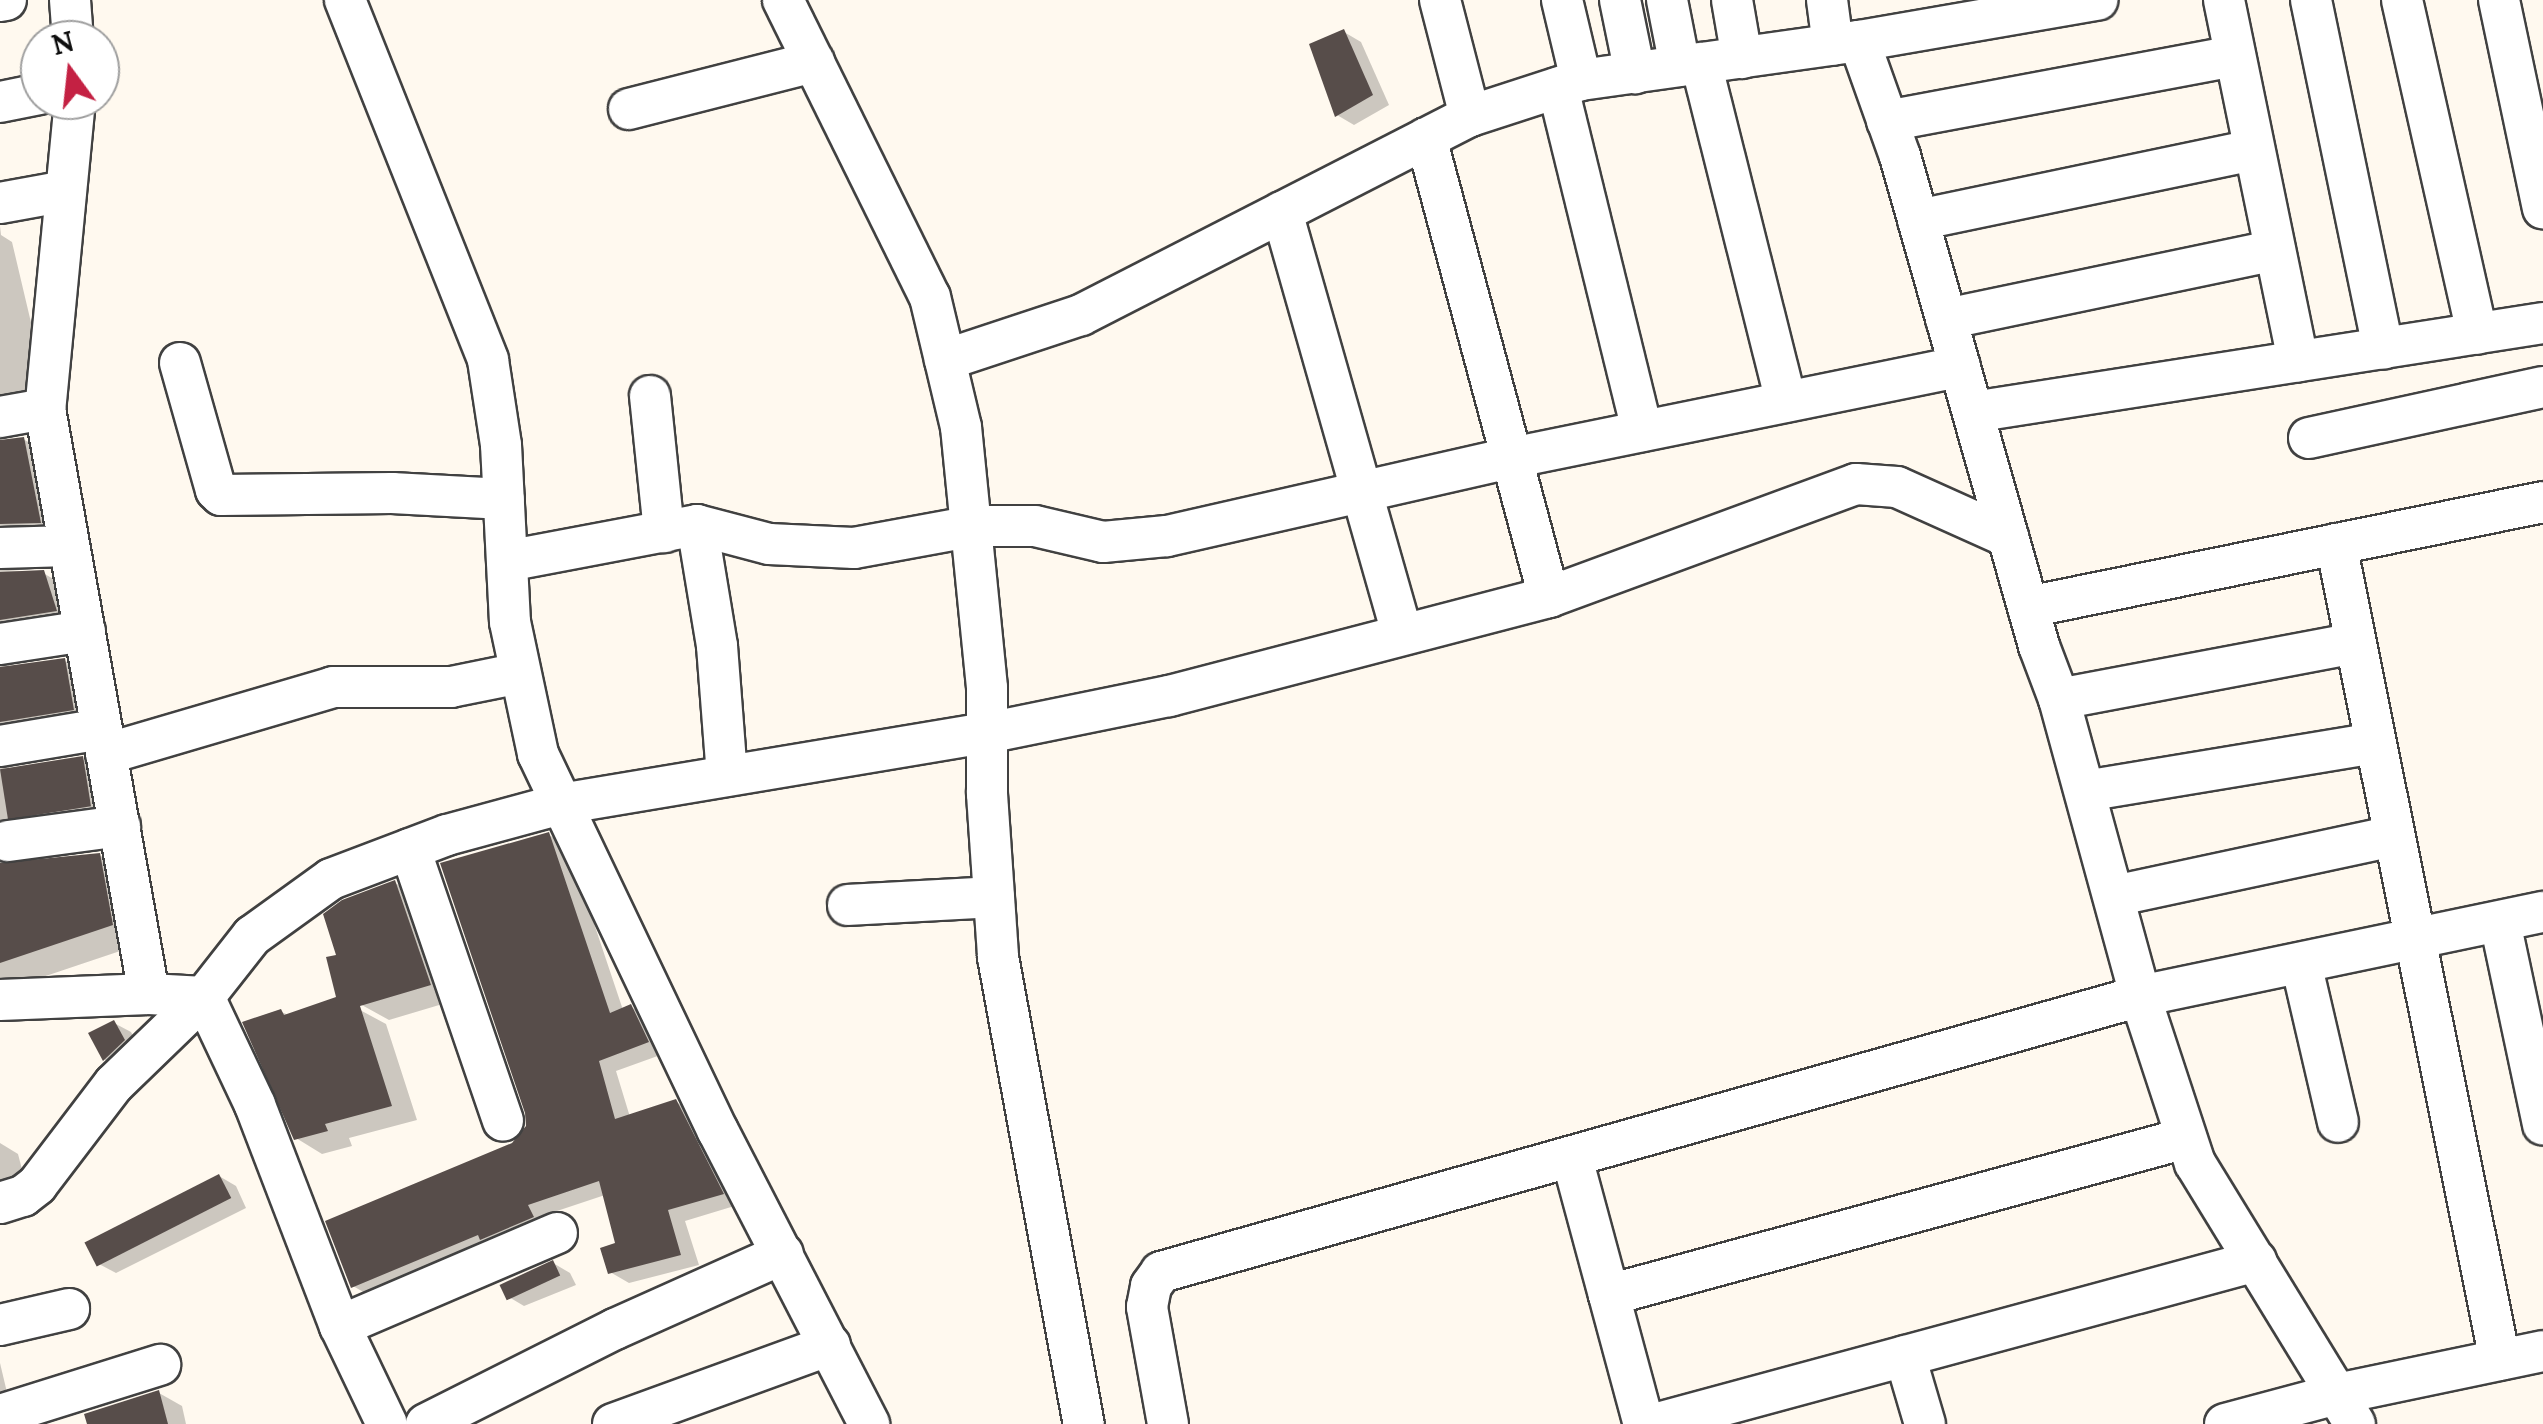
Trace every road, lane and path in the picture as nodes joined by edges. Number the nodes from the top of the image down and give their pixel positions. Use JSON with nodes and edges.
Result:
{"nodes":[{"id":1,"x":345,"y":0,"type":"edge"},
{"id":2,"x":783,"y":0,"type":"edge"},
{"id":3,"x":1440,"y":0,"type":"edge"},
{"id":4,"x":1562,"y":0,"type":"edge"},
{"id":5,"x":1620,"y":0,"type":"edge"},
{"id":6,"x":1667,"y":0,"type":"edge"},
{"id":7,"x":1732,"y":0,"type":"edge"},
{"id":8,"x":1827,"y":0,"type":"edge"},
{"id":9,"x":2224,"y":0,"type":"edge"},
{"id":10,"x":2310,"y":0,"type":"edge"},
{"id":11,"x":2402,"y":0,"type":"edge"},
{"id":12,"x":2499,"y":0,"type":"edge"},
{"id":13,"x":2073,"y":2,"type":"edge"},
{"id":14,"x":1946,"y":14,"type":"edge"},
{"id":15,"x":1846,"y":43,"type":"junction"},
{"id":16,"x":2235,"y":56,"type":"junction"},
{"id":17,"x":1742,"y":58,"type":"junction"},
{"id":18,"x":814,"y":62,"type":"junction"},
{"id":19,"x":1690,"y":65,"type":"junction"},
{"id":20,"x":1635,"y":72,"type":"junction"},
{"id":21,"x":1569,"y":84,"type":"junction"},
{"id":22,"x":2532,"y":100,"type":"edge"},
{"id":23,"x":629,"y":109,"type":"dead end"},
{"id":24,"x":1470,"y":116,"type":"junction"},
{"id":25,"x":73,"y":120,"type":"edge"},
{"id":26,"x":1887,"y":121,"type":"junction"},
{"id":27,"x":1426,"y":138,"type":"junction"},
{"id":28,"x":2254,"y":150,"type":"junction"},
{"id":29,"x":66,"y":191,"type":"junction"},
{"id":30,"x":0,"y":203,"type":"edge"},
{"id":31,"x":2542,"y":203,"type":"edge"},
{"id":32,"x":1282,"y":212,"type":"junction"},
{"id":33,"x":1918,"y":220,"type":"junction"},
{"id":34,"x":2275,"y":250,"type":"junction"},
{"id":35,"x":1946,"y":319,"type":"junction"},
{"id":36,"x":2543,"y":324,"type":"edge"},
{"id":37,"x":2477,"y":334,"type":"junction"},
{"id":38,"x":2383,"y":348,"type":"junction"},
{"id":39,"x":945,"y":360,"type":"junction"},
{"id":40,"x":2298,"y":361,"type":"junction"},
{"id":41,"x":180,"y":363,"type":"dead end"},
{"id":42,"x":1960,"y":367,"type":"junction"},
{"id":43,"x":2543,"y":386,"type":"edge"},
{"id":44,"x":650,"y":396,"type":"dead end"},
{"id":45,"x":1786,"y":402,"type":"junction"},
{"id":46,"x":45,"y":409,"type":"junction"},
{"id":47,"x":1972,"y":412,"type":"junction"},
{"id":48,"x":0,"y":417,"type":"edge"},
{"id":49,"x":1642,"y":431,"type":"junction"},
{"id":50,"x":2310,"y":438,"type":"dead end"},
{"id":51,"x":1511,"y":458,"type":"junction"},
{"id":52,"x":1362,"y":492,"type":"junction"},
{"id":53,"x":504,"y":499,"type":"junction"},
{"id":54,"x":2543,"y":502,"type":"edge"},
{"id":55,"x":974,"y":526,"type":"junction"},
{"id":56,"x":680,"y":528,"type":"junction"},
{"id":57,"x":2008,"y":537,"type":"junction"},
{"id":58,"x":2336,"y":544,"type":"junction"},
{"id":59,"x":69,"y":546,"type":"junction"},
{"id":60,"x":0,"y":548,"type":"edge"},
{"id":61,"x":507,"y":561,"type":"junction"},
{"id":62,"x":1550,"y":598,"type":"junction"},
{"id":63,"x":2028,"y":607,"type":"junction"},
{"id":64,"x":84,"y":631,"type":"junction"},
{"id":65,"x":1402,"y":633,"type":"junction"},
{"id":66,"x":2356,"y":643,"type":"junction"},
{"id":67,"x":0,"y":644,"type":"edge"},
{"id":68,"x":520,"y":674,"type":"junction"},
{"id":69,"x":2059,"y":699,"type":"junction"},
{"id":70,"x":987,"y":733,"type":"junction"},
{"id":71,"x":104,"y":742,"type":"junction"},
{"id":72,"x":2376,"y":743,"type":"junction"},
{"id":73,"x":0,"y":746,"type":"edge"},
{"id":74,"x":727,"y":776,"type":"junction"},
{"id":75,"x":2084,"y":791,"type":"junction"},
{"id":76,"x":561,"y":804,"type":"junction"},
{"id":77,"x":120,"y":826,"type":"junction"},
{"id":78,"x":2394,"y":836,"type":"junction"},
{"id":79,"x":8,"y":841,"type":"dead end"},
{"id":80,"x":410,"y":849,"type":"junction"},
{"id":81,"x":2114,"y":896,"type":"junction"},
{"id":82,"x":994,"y":897,"type":"junction"},
{"id":83,"x":848,"y":905,"type":"dead end"},
{"id":84,"x":2543,"y":912,"type":"edge"},
{"id":85,"x":2500,"y":922,"type":"junction"},
{"id":86,"x":2414,"y":940,"type":"junction"},
{"id":87,"x":2301,"y":963,"type":"junction"},
{"id":88,"x":149,"y":994,"type":"junction"},
{"id":89,"x":2140,"y":996,"type":"junction"},
{"id":90,"x":204,"y":997,"type":"junction"},
{"id":91,"x":0,"y":1000,"type":"edge"},
{"id":92,"x":504,"y":1121,"type":"dead end"},
{"id":93,"x":2338,"y":1122,"type":"dead end"},
{"id":94,"x":2543,"y":1124,"type":"edge"},
{"id":95,"x":2186,"y":1138,"type":"junction"},
{"id":96,"x":1572,"y":1158,"type":"junction"},
{"id":97,"x":0,"y":1203,"type":"edge"},
{"id":98,"x":557,"y":1233,"type":"dead end"},
{"id":99,"x":783,"y":1254,"type":"junction"},
{"id":100,"x":2256,"y":1261,"type":"junction"},
{"id":101,"x":1609,"y":1295,"type":"junction"},
{"id":102,"x":69,"y":1310,"type":"dead end"},
{"id":103,"x":0,"y":1324,"type":"edge"},
{"id":104,"x":340,"y":1326,"type":"junction"},
{"id":105,"x":830,"y":1345,"type":"junction"},
{"id":106,"x":2543,"y":1350,"type":"edge"},
{"id":107,"x":1905,"y":1356,"type":"junction"},
{"id":108,"x":2500,"y":1360,"type":"junction"},
{"id":109,"x":160,"y":1366,"type":"dead end"},
{"id":110,"x":2346,"y":1409,"type":"edge"},
{"id":111,"x":0,"y":1414,"type":"edge"},
{"id":112,"x":3,"y":1424,"type":"edge"},
{"id":113,"x":387,"y":1424,"type":"edge"},
{"id":114,"x":426,"y":1424,"type":"edge"},
{"id":115,"x":613,"y":1424,"type":"edge"},
{"id":116,"x":869,"y":1424,"type":"edge"},
{"id":117,"x":1084,"y":1424,"type":"edge"},
{"id":118,"x":1168,"y":1424,"type":"edge"},
{"id":119,"x":1644,"y":1424,"type":"edge"},
{"id":120,"x":1654,"y":1424,"type":"edge"},
{"id":121,"x":1925,"y":1424,"type":"edge"},
{"id":122,"x":2225,"y":1424,"type":"edge"}],
"edges":[{"from":1,"to":53,"type":"street"},
{"from":2,"to":18,"type":"street"},
{"from":3,"to":24,"type":"street"},
{"from":4,"to":21,"type":"street"},
{"from":5,"to":20,"type":"street"},
{"from":6,"to":19,"type":"street"},
{"from":7,"to":17,"type":"street"},
{"from":8,"to":15,"type":"street"},
{"from":9,"to":16,"type":"street"},
{"from":10,"to":38,"type":"street"},
{"from":11,"to":37,"type":"street"},
{"from":12,"to":22,"type":"street"},
{"from":13,"to":14,"type":"street"},
{"from":14,"to":15,"type":"street"},
{"from":15,"to":17,"type":"street"},
{"from":15,"to":26,"type":"street"},
{"from":16,"to":26,"type":"street"},
{"from":16,"to":28,"type":"street"},
{"from":17,"to":19,"type":"street"},
{"from":18,"to":23,"type":"street"},
{"from":18,"to":39,"type":"street"},
{"from":19,"to":20,"type":"street"},
{"from":19,"to":45,"type":"street"},
{"from":20,"to":21,"type":"street"},
{"from":21,"to":24,"type":"street"},
{"from":21,"to":49,"type":"street"},
{"from":22,"to":31,"type":"street"},
{"from":24,"to":27,"type":"street"},
{"from":25,"to":29,"type":"street"},
{"from":26,"to":33,"type":"street"},
{"from":27,"to":32,"type":"street"},
{"from":27,"to":51,"type":"street"},
{"from":28,"to":33,"type":"street"},
{"from":28,"to":34,"type":"street"},
{"from":29,"to":30,"type":"street"},
{"from":29,"to":46,"type":"street"},
{"from":32,"to":39,"type":"street"},
{"from":32,"to":52,"type":"street"},
{"from":33,"to":35,"type":"street"},
{"from":34,"to":35,"type":"street"},
{"from":34,"to":40,"type":"street"},
{"from":35,"to":42,"type":"street"},
{"from":36,"to":37,"type":"street"},
{"from":37,"to":38,"type":"street"},
{"from":38,"to":40,"type":"street"},
{"from":39,"to":55,"type":"street"},
{"from":40,"to":47,"type":"street"},
{"from":41,"to":53,"type":"street"},
{"from":42,"to":45,"type":"street"},
{"from":42,"to":47,"type":"street"},
{"from":43,"to":50,"type":"street"},
{"from":44,"to":56,"type":"street"},
{"from":45,"to":49,"type":"street"},
{"from":46,"to":48,"type":"street"},
{"from":46,"to":59,"type":"street"},
{"from":47,"to":57,"type":"street"},
{"from":49,"to":51,"type":"street"},
{"from":51,"to":52,"type":"street"},
{"from":51,"to":62,"type":"street"},
{"from":52,"to":55,"type":"street"},
{"from":52,"to":65,"type":"street"},
{"from":53,"to":61,"type":"street"},
{"from":54,"to":58,"type":"street"},
{"from":55,"to":56,"type":"street"},
{"from":55,"to":70,"type":"street"},
{"from":56,"to":61,"type":"street"},
{"from":56,"to":74,"type":"street"},
{"from":57,"to":62,"type":"street"},
{"from":57,"to":63,"type":"street"},
{"from":58,"to":63,"type":"street"},
{"from":58,"to":66,"type":"street"},
{"from":59,"to":60,"type":"street"},
{"from":59,"to":64,"type":"street"},
{"from":61,"to":68,"type":"street"},
{"from":62,"to":65,"type":"street"},
{"from":63,"to":69,"type":"street"},
{"from":64,"to":67,"type":"street"},
{"from":64,"to":71,"type":"street"},
{"from":65,"to":70,"type":"street"},
{"from":66,"to":69,"type":"street"},
{"from":66,"to":72,"type":"street"},
{"from":68,"to":71,"type":"street"},
{"from":68,"to":76,"type":"street"},
{"from":69,"to":75,"type":"street"},
{"from":70,"to":74,"type":"street"},
{"from":70,"to":82,"type":"street"},
{"from":71,"to":73,"type":"street"},
{"from":71,"to":77,"type":"street"},
{"from":72,"to":75,"type":"street"},
{"from":72,"to":78,"type":"street"},
{"from":74,"to":76,"type":"street"},
{"from":75,"to":81,"type":"street"},
{"from":76,"to":80,"type":"street"},
{"from":76,"to":99,"type":"street"},
{"from":77,"to":79,"type":"street"},
{"from":77,"to":88,"type":"street"},
{"from":78,"to":81,"type":"street"},
{"from":78,"to":86,"type":"street"},
{"from":80,"to":90,"type":"street"},
{"from":80,"to":92,"type":"street"},
{"from":81,"to":89,"type":"street"},
{"from":82,"to":83,"type":"street"},
{"from":82,"to":117,"type":"street"},
{"from":84,"to":85,"type":"street"},
{"from":85,"to":86,"type":"street"},
{"from":85,"to":94,"type":"street"},
{"from":86,"to":87,"type":"street"},
{"from":86,"to":108,"type":"street"},
{"from":87,"to":89,"type":"street"},
{"from":87,"to":93,"type":"street"},
{"from":88,"to":90,"type":"street"},
{"from":88,"to":91,"type":"street"},
{"from":89,"to":95,"type":"street"},
{"from":89,"to":96,"type":"street"},
{"from":90,"to":97,"type":"street"},
{"from":90,"to":104,"type":"street"},
{"from":95,"to":100,"type":"street"},
{"from":95,"to":101,"type":"street"},
{"from":96,"to":101,"type":"street"},
{"from":96,"to":118,"type":"street"},
{"from":98,"to":104,"type":"street"},
{"from":99,"to":105,"type":"street"},
{"from":99,"to":114,"type":"street"},
{"from":100,"to":107,"type":"street"},
{"from":100,"to":110,"type":"street"},
{"from":101,"to":119,"type":"street"},
{"from":102,"to":103,"type":"street"},
{"from":104,"to":113,"type":"street"},
{"from":105,"to":115,"type":"street"},
{"from":105,"to":116,"type":"street"},
{"from":106,"to":108,"type":"street"},
{"from":107,"to":120,"type":"street"},
{"from":107,"to":121,"type":"street"},
{"from":108,"to":110,"type":"street"},
{"from":109,"to":111,"type":"street"},
{"from":110,"to":122,"type":"street"},
{"from":111,"to":112,"type":"street"}]}
